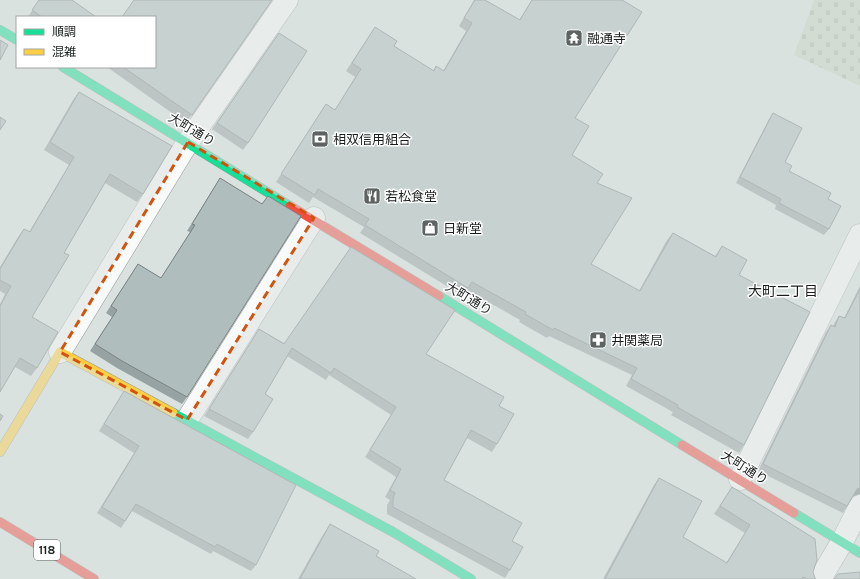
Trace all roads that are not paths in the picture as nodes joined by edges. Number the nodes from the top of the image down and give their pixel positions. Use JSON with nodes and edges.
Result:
{"nodes":[{"id":1,"x":287,"y":0,"type":"edge"},
{"id":2,"x":0,"y":30,"type":"edge"},
{"id":3,"x":16,"y":39,"type":"edge"},
{"id":4,"x":65,"y":68,"type":"edge"},
{"id":5,"x":188,"y":142,"type":"junction"},
{"id":6,"x":314,"y":218,"type":"junction"},
{"id":7,"x":860,"y":235,"type":"edge"},
{"id":8,"x":60,"y":352,"type":"junction"},
{"id":9,"x":187,"y":420,"type":"junction"},
{"id":10,"x":0,"y":452,"type":"edge"},
{"id":11,"x":740,"y":479,"type":"junction"},
{"id":12,"x":860,"y":506,"type":"edge"},
{"id":13,"x":0,"y":522,"type":"edge"},
{"id":14,"x":851,"y":547,"type":"edge"},
{"id":15,"x":94,"y":579,"type":"edge"},
{"id":16,"x":471,"y":579,"type":"edge"},
{"id":17,"x":820,"y":579,"type":"edge"}],
"edges":[{"from":1,"to":5,"type":"street"},
{"from":2,"to":3,"type":"main road"},
{"from":4,"to":5,"type":"main road","name":"大町通り"},
{"from":5,"to":6,"type":"main road","name":"大町通り"},
{"from":5,"to":8,"type":"street"},
{"from":6,"to":9,"type":"street"},
{"from":6,"to":11,"type":"main road","name":"大町通り"},
{"from":7,"to":11,"type":"street"},
{"from":8,"to":9,"type":"main road"},
{"from":8,"to":10,"type":"main road"},
{"from":9,"to":16,"type":"main road"},
{"from":11,"to":14,"type":"main road","name":"大町通り"},
{"from":12,"to":14,"type":"street"},
{"from":13,"to":15,"type":"main road","number":"118"},
{"from":14,"to":17,"type":"street"}]}
